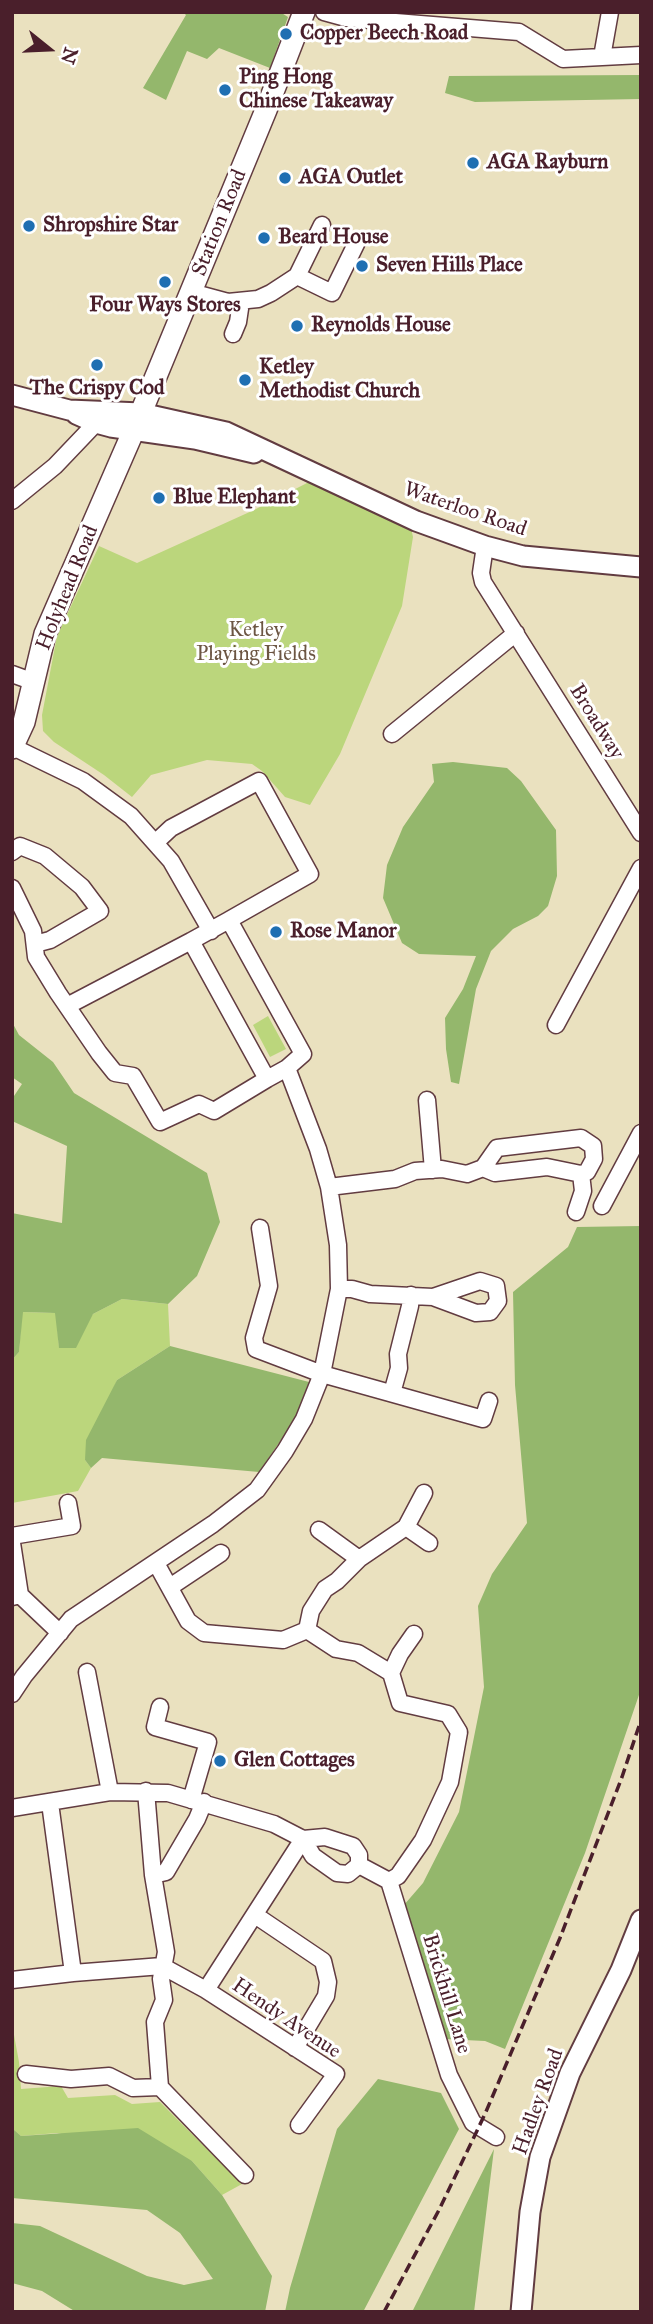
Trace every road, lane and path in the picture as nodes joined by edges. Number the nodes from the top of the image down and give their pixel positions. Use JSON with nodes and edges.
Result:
{"nodes":[{"id":1,"x":304,"y":12,"type":"edge"},
{"id":2,"x":324,"y":12,"type":"edge"},
{"id":3,"x":610,"y":12,"type":"edge"},
{"id":4,"x":641,"y":55,"type":"edge"},
{"id":5,"x":602,"y":57,"type":"junction"},
{"id":6,"x":322,"y":225,"type":"dead end"},
{"id":7,"x":358,"y":240,"type":"dead end"},
{"id":8,"x":296,"y":276,"type":"junction"},
{"id":9,"x":191,"y":292,"type":"junction"},
{"id":10,"x":241,"y":302,"type":"junction"},
{"id":11,"x":233,"y":334,"type":"dead end"},
{"id":12,"x":12,"y":396,"type":"edge"},
{"id":13,"x":69,"y":410,"type":"junction"},
{"id":14,"x":137,"y":422,"type":"junction"},
{"id":15,"x":96,"y":423,"type":"junction"},
{"id":16,"x":12,"y":501,"type":"edge"},
{"id":17,"x":485,"y":547,"type":"junction"},
{"id":18,"x":641,"y":567,"type":"edge"},
{"id":19,"x":516,"y":633,"type":"junction"},
{"id":20,"x":12,"y":674,"type":"edge"},
{"id":21,"x":34,"y":682,"type":"junction"},
{"id":22,"x":392,"y":734,"type":"dead end"},
{"id":23,"x":12,"y":748,"type":"edge"},
{"id":24,"x":641,"y":833,"type":"edge"},
{"id":25,"x":156,"y":842,"type":"junction"},
{"id":26,"x":12,"y":852,"type":"edge"},
{"id":27,"x":641,"y":869,"type":"edge"},
{"id":28,"x":12,"y":888,"type":"edge"},
{"id":29,"x":229,"y":920,"type":"junction"},
{"id":30,"x":211,"y":931,"type":"junction"},
{"id":31,"x":191,"y":940,"type":"junction"},
{"id":32,"x":34,"y":944,"type":"junction"},
{"id":33,"x":67,"y":1006,"type":"junction"},
{"id":34,"x":556,"y":1025,"type":"dead end"},
{"id":35,"x":287,"y":1068,"type":"junction"},
{"id":36,"x":267,"y":1079,"type":"junction"},
{"id":37,"x":428,"y":1100,"type":"dead end"},
{"id":38,"x":641,"y":1133,"type":"edge"},
{"id":39,"x":483,"y":1168,"type":"junction"},
{"id":40,"x":433,"y":1170,"type":"junction"},
{"id":41,"x":581,"y":1174,"type":"junction"},
{"id":42,"x":329,"y":1187,"type":"junction"},
{"id":43,"x":603,"y":1206,"type":"dead end"},
{"id":44,"x":576,"y":1212,"type":"dead end"},
{"id":45,"x":260,"y":1228,"type":"dead end"},
{"id":46,"x":339,"y":1289,"type":"junction"},
{"id":47,"x":411,"y":1296,"type":"junction"},
{"id":48,"x":433,"y":1297,"type":"dead end"},
{"id":49,"x":322,"y":1374,"type":"junction"},
{"id":50,"x":392,"y":1393,"type":"junction"},
{"id":51,"x":489,"y":1401,"type":"dead end"},
{"id":52,"x":424,"y":1493,"type":"dead end"},
{"id":53,"x":68,"y":1503,"type":"dead end"},
{"id":54,"x":406,"y":1527,"type":"junction"},
{"id":55,"x":319,"y":1530,"type":"dead end"},
{"id":56,"x":12,"y":1536,"type":"edge"},
{"id":57,"x":429,"y":1542,"type":"dead end"},
{"id":58,"x":12,"y":1543,"type":"edge"},
{"id":59,"x":221,"y":1553,"type":"dead end"},
{"id":60,"x":359,"y":1559,"type":"junction"},
{"id":61,"x":156,"y":1563,"type":"junction"},
{"id":62,"x":170,"y":1587,"type":"junction"},
{"id":63,"x":16,"y":1596,"type":"edge"},
{"id":64,"x":307,"y":1630,"type":"junction"},
{"id":65,"x":60,"y":1633,"type":"junction"},
{"id":66,"x":414,"y":1634,"type":"dead end"},
{"id":67,"x":87,"y":1671,"type":"dead end"},
{"id":68,"x":391,"y":1673,"type":"junction"},
{"id":69,"x":12,"y":1694,"type":"edge"},
{"id":70,"x":160,"y":1707,"type":"dead end"},
{"id":71,"x":146,"y":1791,"type":"junction"},
{"id":72,"x":110,"y":1792,"type":"junction"},
{"id":73,"x":198,"y":1801,"type":"junction"},
{"id":74,"x":50,"y":1803,"type":"junction"},
{"id":75,"x":12,"y":1808,"type":"edge"},
{"id":76,"x":303,"y":1839,"type":"junction"},
{"id":77,"x":359,"y":1864,"type":"junction"},
{"id":78,"x":153,"y":1875,"type":"junction"},
{"id":79,"x":389,"y":1881,"type":"junction"},
{"id":80,"x":255,"y":1915,"type":"junction"},
{"id":81,"x":641,"y":1920,"type":"edge"},
{"id":82,"x":162,"y":1966,"type":"junction"},
{"id":83,"x":73,"y":1973,"type":"junction"},
{"id":84,"x":12,"y":1980,"type":"edge"},
{"id":85,"x":206,"y":1990,"type":"junction"},
{"id":86,"x":295,"y":2048,"type":"junction"},
{"id":87,"x":26,"y":2074,"type":"dead end"},
{"id":88,"x":160,"y":2087,"type":"junction"},
{"id":89,"x":299,"y":2125,"type":"dead end"},
{"id":90,"x":496,"y":2137,"type":"dead end"},
{"id":91,"x":245,"y":2175,"type":"dead end"},
{"id":92,"x":521,"y":2312,"type":"edge"}],
"edges":[{"from":1,"to":9,"type":"main road","name":"Station Road"},
{"from":2,"to":5,"type":"street"},
{"from":3,"to":5,"type":"street"},
{"from":4,"to":5,"type":"street"},
{"from":6,"to":8,"type":"street"},
{"from":7,"to":8,"type":"street"},
{"from":8,"to":10,"type":"street"},
{"from":9,"to":10,"type":"street"},
{"from":9,"to":14,"type":"main road","name":"Station Road"},
{"from":10,"to":11,"type":"street"},
{"from":12,"to":13,"type":"street","name":"Waterloo Road"},
{"from":13,"to":14,"type":"street","name":"Waterloo Road"},
{"from":13,"to":15,"type":"street","name":"Waterloo Road"},
{"from":14,"to":15,"type":"street","name":"Waterloo Road"},
{"from":14,"to":17,"type":"street","name":"Waterloo Road"},
{"from":14,"to":21,"type":"main road","name":"Holyhead Road"},
{"from":15,"to":16,"type":"street"},
{"from":17,"to":18,"type":"street","name":"Waterloo Road"},
{"from":17,"to":19,"type":"street","name":"Broadway"},
{"from":19,"to":22,"type":"street"},
{"from":19,"to":24,"type":"street","name":"Broadway"},
{"from":20,"to":21,"type":"street"},
{"from":21,"to":23,"type":"main road","name":"Holyhead Road"},
{"from":23,"to":25,"type":"street"},
{"from":25,"to":29,"type":"street"},
{"from":25,"to":30,"type":"street"},
{"from":26,"to":32,"type":"street"},
{"from":27,"to":34,"type":"street"},
{"from":28,"to":32,"type":"street"},
{"from":29,"to":30,"type":"street"},
{"from":29,"to":35,"type":"street"},
{"from":30,"to":31,"type":"street"},
{"from":31,"to":33,"type":"street"},
{"from":31,"to":36,"type":"street"},
{"from":32,"to":33,"type":"street"},
{"from":33,"to":36,"type":"street"},
{"from":35,"to":36,"type":"street"},
{"from":35,"to":42,"type":"street"},
{"from":37,"to":40,"type":"street"},
{"from":38,"to":43,"type":"street"},
{"from":39,"to":40,"type":"street"},
{"from":39,"to":41,"type":"street"},
{"from":39,"to":41,"type":"street"},
{"from":40,"to":42,"type":"street"},
{"from":41,"to":44,"type":"street"},
{"from":42,"to":46,"type":"street"},
{"from":45,"to":49,"type":"street"},
{"from":46,"to":47,"type":"street"},
{"from":46,"to":49,"type":"street"},
{"from":47,"to":48,"type":"street"},
{"from":47,"to":50,"type":"street"},
{"from":49,"to":50,"type":"street"},
{"from":49,"to":61,"type":"street"},
{"from":50,"to":51,"type":"street"},
{"from":52,"to":54,"type":"street"},
{"from":53,"to":56,"type":"street"},
{"from":54,"to":57,"type":"street"},
{"from":54,"to":60,"type":"street"},
{"from":55,"to":60,"type":"street"},
{"from":58,"to":63,"type":"street"},
{"from":59,"to":62,"type":"street"},
{"from":60,"to":64,"type":"street"},
{"from":61,"to":62,"type":"street"},
{"from":61,"to":65,"type":"street"},
{"from":62,"to":64,"type":"street"},
{"from":63,"to":65,"type":"street"},
{"from":64,"to":68,"type":"street"},
{"from":65,"to":69,"type":"street"},
{"from":66,"to":68,"type":"street"},
{"from":67,"to":72,"type":"street"},
{"from":68,"to":79,"type":"street"},
{"from":70,"to":73,"type":"street"},
{"from":71,"to":72,"type":"street"},
{"from":71,"to":73,"type":"street"},
{"from":71,"to":78,"type":"street"},
{"from":72,"to":74,"type":"street"},
{"from":73,"to":76,"type":"street"},
{"from":73,"to":78,"type":"street"},
{"from":74,"to":75,"type":"street"},
{"from":74,"to":83,"type":"street"},
{"from":76,"to":77,"type":"street"},
{"from":76,"to":77,"type":"street"},
{"from":76,"to":80,"type":"street"},
{"from":77,"to":79,"type":"street"},
{"from":78,"to":82,"type":"street"},
{"from":79,"to":90,"type":"street","name":"Brickhill Lane"},
{"from":80,"to":85,"type":"street"},
{"from":80,"to":86,"type":"street"},
{"from":81,"to":92,"type":"street","name":"Hadley Road"},
{"from":82,"to":83,"type":"street"},
{"from":82,"to":85,"type":"street","name":"Hendy Avenue"},
{"from":82,"to":88,"type":"street"},
{"from":83,"to":84,"type":"street"},
{"from":85,"to":86,"type":"street","name":"Hendy Avenue"},
{"from":86,"to":89,"type":"street","name":"Hendy Avenue"},
{"from":87,"to":88,"type":"street"},
{"from":88,"to":91,"type":"street"}]}
